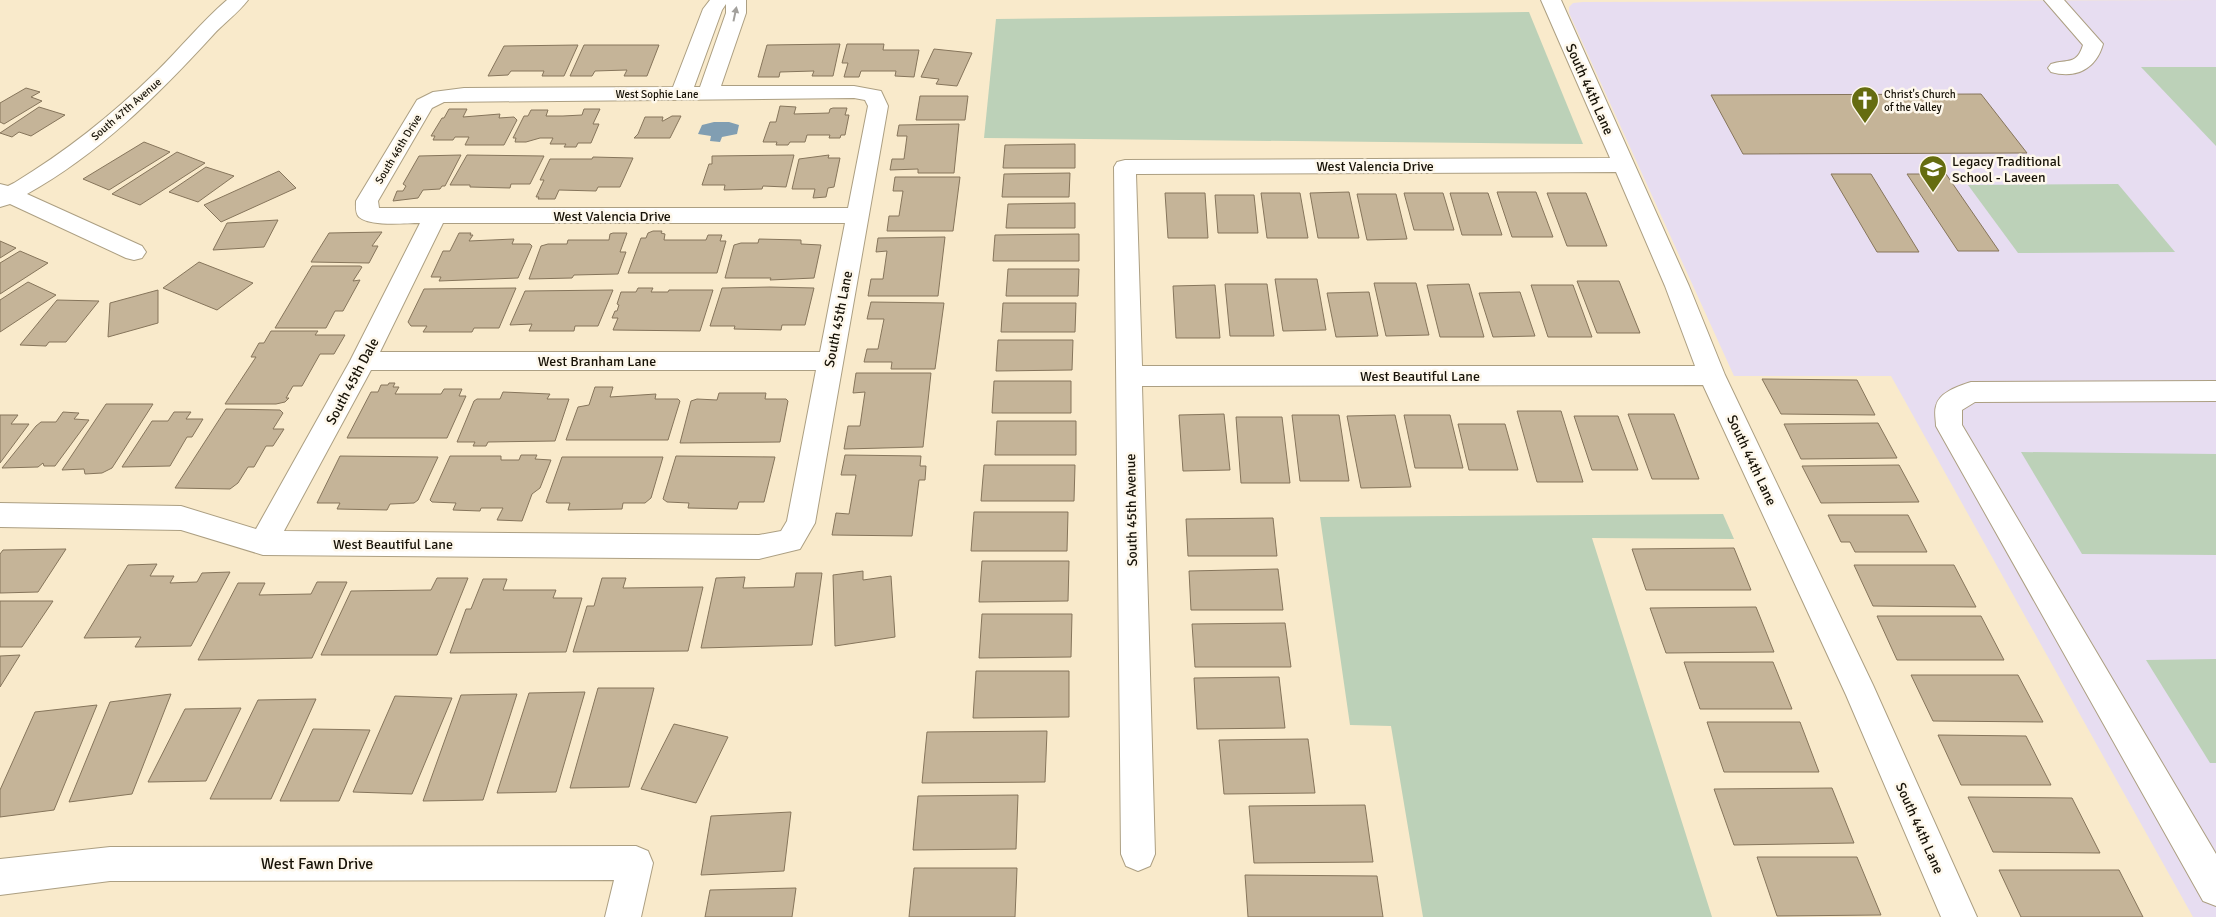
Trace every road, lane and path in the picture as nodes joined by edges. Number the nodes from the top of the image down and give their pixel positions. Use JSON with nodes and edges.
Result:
{"nodes":[{"id":1,"x":238,"y":0,"type":"edge"},
{"id":2,"x":720,"y":0,"type":"edge"},
{"id":3,"x":736,"y":0,"type":"edge"},
{"id":4,"x":1551,"y":0,"type":"edge"},
{"id":5,"x":2054,"y":0,"type":"edge"},
{"id":6,"x":698,"y":47,"type":"junction"},
{"id":7,"x":724,"y":47,"type":"junction"},
{"id":8,"x":2058,"y":68,"type":"dead end"},
{"id":9,"x":681,"y":94,"type":"junction"},
{"id":10,"x":708,"y":94,"type":"junction"},
{"id":11,"x":874,"y":95,"type":"joint"},
{"id":12,"x":440,"y":96,"type":"joint"},
{"id":13,"x":1624,"y":165,"type":"junction"},
{"id":14,"x":1125,"y":166,"type":"joint"},
{"id":15,"x":3,"y":196,"type":"edge"},
{"id":16,"x":368,"y":212,"type":"joint"},
{"id":17,"x":858,"y":215,"type":"junction"},
{"id":18,"x":435,"y":217,"type":"junction"},
{"id":19,"x":134,"y":252,"type":"dead end"},
{"id":20,"x":363,"y":361,"type":"junction"},
{"id":21,"x":830,"y":361,"type":"junction"},
{"id":22,"x":1712,"y":375,"type":"junction"},
{"id":23,"x":1128,"y":376,"type":"junction"},
{"id":24,"x":2216,"y":392,"type":"edge"},
{"id":25,"x":0,"y":515,"type":"edge"},
{"id":26,"x":790,"y":541,"type":"joint"},
{"id":27,"x":264,"y":543,"type":"junction"},
{"id":28,"x":1138,"y":854,"type":"dead end"},
{"id":29,"x":0,"y":877,"type":"edge"},
{"id":30,"x":2216,"y":888,"type":"edge"},
{"id":31,"x":622,"y":917,"type":"edge"},
{"id":32,"x":1959,"y":917,"type":"edge"}],
"edges":[{"from":1,"to":15,"type":"street","name":"South 47th Avenue"},
{"from":2,"to":6,"type":"street"},
{"from":7,"to":3,"type":"street","one_way":true},
{"from":4,"to":13,"type":"street","name":"South 44th Lane"},
{"from":5,"to":8,"type":"street"},
{"from":6,"to":7,"type":"street"},
{"from":6,"to":9,"type":"street"},
{"from":7,"to":10,"type":"street"},
{"from":9,"to":10,"type":"street","name":"West Sophie Lane"},
{"from":9,"to":12,"type":"street","name":"West Sophie Lane"},
{"from":10,"to":11,"type":"street","name":"West Sophie Lane"},
{"from":11,"to":17,"type":"street","name":"South 45th Lane"},
{"from":12,"to":16,"type":"street","name":"South 46th Drive"},
{"from":13,"to":14,"type":"street","name":"West Valencia Drive"},
{"from":13,"to":22,"type":"street","name":"South 44th Lane"},
{"from":14,"to":23,"type":"street","name":"South 45th Avenue"},
{"from":15,"to":19,"type":"street"},
{"from":16,"to":18,"type":"street","name":"West Valencia Drive"},
{"from":17,"to":18,"type":"street","name":"West Valencia Drive"},
{"from":17,"to":21,"type":"street","name":"South 45th Lane"},
{"from":18,"to":20,"type":"street","name":"South 45th Dale"},
{"from":20,"to":21,"type":"street","name":"West Branham Lane"},
{"from":20,"to":27,"type":"street","name":"South 45th Dale"},
{"from":21,"to":26,"type":"street","name":"South 45th Lane"},
{"from":22,"to":23,"type":"street","name":"West Beautiful Lane"},
{"from":22,"to":32,"type":"street","name":"South 44th Lane"},
{"from":23,"to":28,"type":"street","name":"South 45th Avenue"},
{"from":24,"to":30,"type":"street"},
{"from":25,"to":27,"type":"street","name":"West Beautiful Lane"},
{"from":26,"to":27,"type":"street","name":"West Beautiful Lane"},
{"from":29,"to":31,"type":"street","name":"West Fawn Drive"}]}
